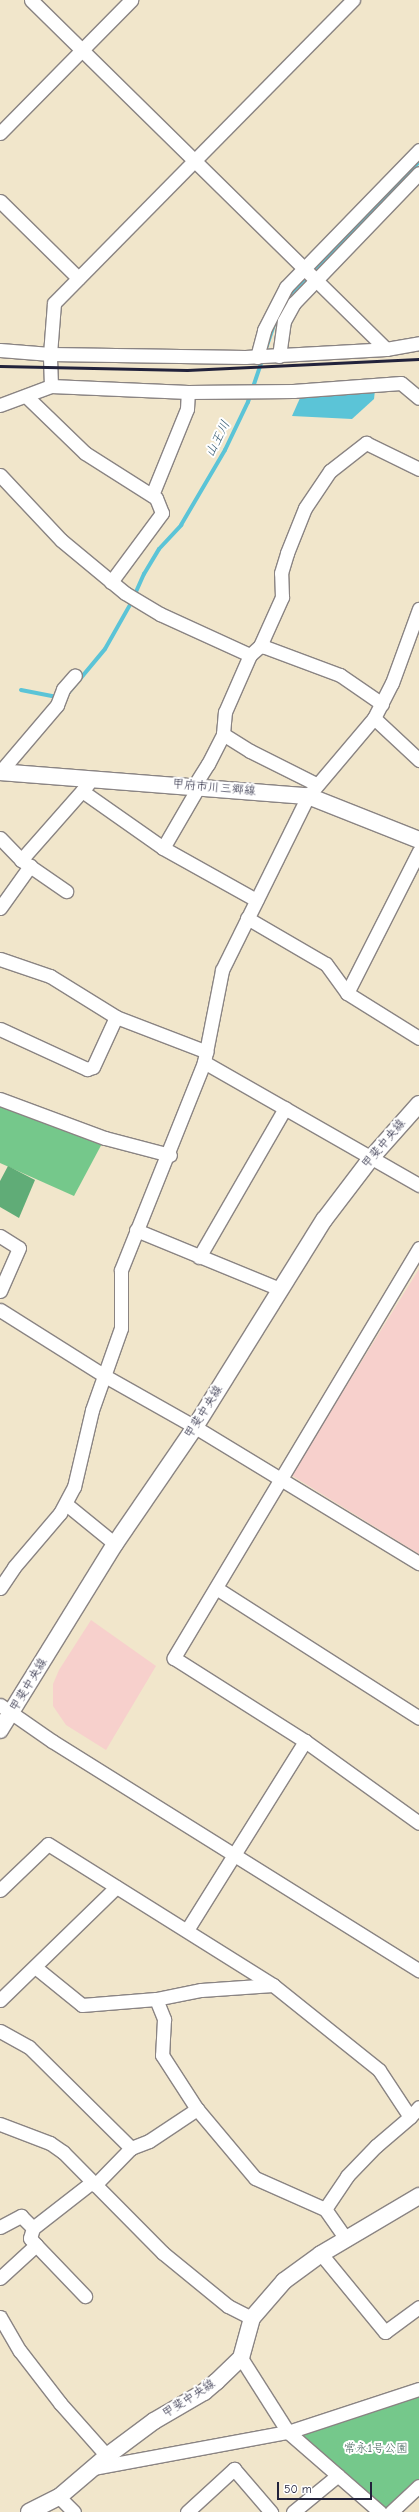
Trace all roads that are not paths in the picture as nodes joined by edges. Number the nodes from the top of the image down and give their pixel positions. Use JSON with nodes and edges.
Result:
{"nodes":[{"id":1,"x":31,"y":0,"type":"edge"},
{"id":2,"x":131,"y":0,"type":"edge"},
{"id":3,"x":353,"y":0,"type":"edge"},
{"id":4,"x":82,"y":49,"type":"junction"},
{"id":5,"x":0,"y":133,"type":"edge"},
{"id":6,"x":419,"y":150,"type":"edge"},
{"id":7,"x":194,"y":160,"type":"junction"},
{"id":8,"x":419,"y":173,"type":"edge"},
{"id":9,"x":0,"y":201,"type":"edge"},
{"id":10,"x":304,"y":268,"type":"junction"},
{"id":11,"x":78,"y":278,"type":"junction"},
{"id":12,"x":315,"y":279,"type":"junction"},
{"id":13,"x":419,"y":343,"type":"edge"},
{"id":14,"x":386,"y":349,"type":"junction"},
{"id":15,"x":0,"y":350,"type":"edge"},
{"id":16,"x":50,"y":354,"type":"junction"},
{"id":17,"x":267,"y":357,"type":"junction"},
{"id":18,"x":51,"y":386,"type":"junction"},
{"id":19,"x":188,"y":392,"type":"junction"},
{"id":20,"x":26,"y":396,"type":"junction"},
{"id":21,"x":419,"y":398,"type":"edge"},
{"id":22,"x":0,"y":405,"type":"edge"},
{"id":23,"x":419,"y":469,"type":"edge"},
{"id":24,"x":0,"y":475,"type":"edge"},
{"id":25,"x":152,"y":495,"type":"junction"},
{"id":26,"x":111,"y":582,"type":"junction"},
{"id":27,"x":419,"y":609,"type":"edge"},
{"id":28,"x":260,"y":646,"type":"junction"},
{"id":29,"x":250,"y":655,"type":"junction"},
{"id":30,"x":76,"y":674,"type":"dead end"},
{"id":31,"x":382,"y":704,"type":"junction"},
{"id":32,"x":374,"y":718,"type":"junction"},
{"id":33,"x":223,"y":734,"type":"junction"},
{"id":34,"x":419,"y":760,"type":"edge"},
{"id":35,"x":0,"y":772,"type":"edge"},
{"id":36,"x":93,"y":778,"type":"junction"},
{"id":37,"x":196,"y":786,"type":"junction"},
{"id":38,"x":312,"y":790,"type":"junction"},
{"id":39,"x":82,"y":791,"type":"junction"},
{"id":40,"x":0,"y":838,"type":"edge"},
{"id":41,"x":419,"y":840,"type":"edge"},
{"id":42,"x":163,"y":848,"type":"junction"},
{"id":43,"x":419,"y":851,"type":"edge"},
{"id":44,"x":26,"y":863,"type":"junction"},
{"id":45,"x":66,"y":891,"type":"dead end"},
{"id":46,"x":256,"y":900,"type":"junction"},
{"id":47,"x":0,"y":908,"type":"edge"},
{"id":48,"x":247,"y":918,"type":"junction"},
{"id":49,"x":0,"y":959,"type":"edge"},
{"id":50,"x":348,"y":993,"type":"junction"},
{"id":51,"x":116,"y":1017,"type":"junction"},
{"id":52,"x":0,"y":1029,"type":"edge"},
{"id":53,"x":419,"y":1038,"type":"edge"},
{"id":54,"x":206,"y":1057,"type":"junction"},
{"id":55,"x":0,"y":1098,"type":"edge"},
{"id":56,"x":419,"y":1104,"type":"edge"},
{"id":57,"x":285,"y":1108,"type":"junction"},
{"id":58,"x":170,"y":1154,"type":"junction"},
{"id":59,"x":372,"y":1157,"type":"junction"},
{"id":60,"x":419,"y":1185,"type":"edge"},
{"id":61,"x":136,"y":1230,"type":"junction"},
{"id":62,"x":0,"y":1236,"type":"edge"},
{"id":63,"x":419,"y":1248,"type":"edge"},
{"id":64,"x":199,"y":1257,"type":"junction"},
{"id":65,"x":280,"y":1289,"type":"junction"},
{"id":66,"x":0,"y":1291,"type":"edge"},
{"id":67,"x":0,"y":1310,"type":"edge"},
{"id":68,"x":105,"y":1376,"type":"junction"},
{"id":69,"x":196,"y":1427,"type":"junction"},
{"id":70,"x":281,"y":1478,"type":"junction"},
{"id":71,"x":66,"y":1504,"type":"junction"},
{"id":72,"x":115,"y":1544,"type":"junction"},
{"id":73,"x":419,"y":1563,"type":"edge"},
{"id":74,"x":0,"y":1588,"type":"edge"},
{"id":75,"x":216,"y":1588,"type":"junction"},
{"id":76,"x":6,"y":1710,"type":"edge"},
{"id":77,"x":419,"y":1718,"type":"edge"},
{"id":78,"x":0,"y":1730,"type":"edge"},
{"id":79,"x":305,"y":1741,"type":"junction"},
{"id":80,"x":419,"y":1823,"type":"edge"},
{"id":81,"x":235,"y":1854,"type":"junction"},
{"id":82,"x":116,"y":1887,"type":"junction"},
{"id":83,"x":0,"y":1890,"type":"edge"},
{"id":84,"x":187,"y":1930,"type":"junction"},
{"id":85,"x":35,"y":1966,"type":"junction"},
{"id":86,"x":419,"y":1970,"type":"edge"},
{"id":87,"x":274,"y":1985,"type":"junction"},
{"id":88,"x":156,"y":1999,"type":"junction"},
{"id":89,"x":0,"y":2000,"type":"edge"},
{"id":90,"x":0,"y":2031,"type":"edge"},
{"id":91,"x":197,"y":2109,"type":"junction"},
{"id":92,"x":415,"y":2112,"type":"edge"},
{"id":93,"x":0,"y":2124,"type":"edge"},
{"id":94,"x":131,"y":2148,"type":"junction"},
{"id":95,"x":93,"y":2184,"type":"junction"},
{"id":96,"x":419,"y":2196,"type":"edge"},
{"id":97,"x":325,"y":2210,"type":"junction"},
{"id":98,"x":0,"y":2227,"type":"edge"},
{"id":99,"x":33,"y":2228,"type":"junction"},
{"id":100,"x":346,"y":2239,"type":"junction"},
{"id":101,"x":36,"y":2245,"type":"junction"},
{"id":102,"x":321,"y":2254,"type":"junction"},
{"id":103,"x":0,"y":2278,"type":"edge"},
{"id":104,"x":85,"y":2296,"type":"dead end"},
{"id":105,"x":419,"y":2307,"type":"edge"},
{"id":106,"x":0,"y":2317,"type":"edge"},
{"id":107,"x":252,"y":2318,"type":"junction"},
{"id":108,"x":241,"y":2358,"type":"junction"},
{"id":109,"x":419,"y":2389,"type":"edge"},
{"id":110,"x":288,"y":2432,"type":"junction"},
{"id":111,"x":107,"y":2456,"type":"junction"},
{"id":112,"x":93,"y":2468,"type":"junction"},
{"id":113,"x":338,"y":2475,"type":"junction"},
{"id":114,"x":419,"y":2486,"type":"edge"},
{"id":115,"x":59,"y":2496,"type":"junction"},
{"id":116,"x":29,"y":2512,"type":"edge"},
{"id":117,"x":74,"y":2512,"type":"edge"},
{"id":118,"x":187,"y":2512,"type":"edge"},
{"id":119,"x":271,"y":2512,"type":"edge"},
{"id":120,"x":293,"y":2512,"type":"edge"},
{"id":121,"x":380,"y":2512,"type":"edge"},
{"id":122,"x":391,"y":2512,"type":"edge"}],
"edges":[{"from":1,"to":4,"type":"street"},
{"from":2,"to":4,"type":"street"},
{"from":3,"to":7,"type":"street"},
{"from":4,"to":5,"type":"street"},
{"from":4,"to":7,"type":"street"},
{"from":6,"to":10,"type":"street"},
{"from":7,"to":10,"type":"street"},
{"from":7,"to":11,"type":"street"},
{"from":8,"to":12,"type":"street"},
{"from":9,"to":11,"type":"street"},
{"from":10,"to":12,"type":"street"},
{"from":10,"to":17,"type":"street"},
{"from":11,"to":16,"type":"street"},
{"from":12,"to":14,"type":"street"},
{"from":12,"to":17,"type":"street"},
{"from":13,"to":14,"type":"street"},
{"from":14,"to":17,"type":"street"},
{"from":15,"to":16,"type":"street"},
{"from":16,"to":17,"type":"street"},
{"from":16,"to":18,"type":"street"},
{"from":18,"to":19,"type":"street"},
{"from":18,"to":20,"type":"street"},
{"from":19,"to":21,"type":"street"},
{"from":19,"to":25,"type":"street"},
{"from":20,"to":22,"type":"street"},
{"from":20,"to":25,"type":"street"},
{"from":23,"to":28,"type":"street"},
{"from":24,"to":26,"type":"street"},
{"from":25,"to":26,"type":"street"},
{"from":26,"to":29,"type":"street"},
{"from":27,"to":31,"type":"street"},
{"from":28,"to":29,"type":"street"},
{"from":28,"to":31,"type":"street"},
{"from":29,"to":33,"type":"street"},
{"from":30,"to":35,"type":"street"},
{"from":31,"to":32,"type":"street"},
{"from":32,"to":34,"type":"street"},
{"from":32,"to":38,"type":"street"},
{"from":33,"to":37,"type":"street"},
{"from":33,"to":38,"type":"street"},
{"from":35,"to":36,"type":"main road","name":"甲府市川三郷線"},
{"from":36,"to":37,"type":"main road","name":"甲府市川三郷線"},
{"from":36,"to":39,"type":"street"},
{"from":37,"to":38,"type":"main road","name":"甲府市川三郷線"},
{"from":37,"to":42,"type":"street"},
{"from":38,"to":41,"type":"main road","name":"甲府市川三郷線"},
{"from":38,"to":46,"type":"street"},
{"from":39,"to":42,"type":"street"},
{"from":39,"to":44,"type":"street"},
{"from":40,"to":44,"type":"street"},
{"from":42,"to":46,"type":"street"},
{"from":43,"to":50,"type":"street"},
{"from":44,"to":45,"type":"street"},
{"from":44,"to":47,"type":"street"},
{"from":46,"to":48,"type":"street"},
{"from":48,"to":50,"type":"street"},
{"from":48,"to":54,"type":"street"},
{"from":49,"to":51,"type":"street"},
{"from":50,"to":53,"type":"street"},
{"from":51,"to":52,"type":"street"},
{"from":51,"to":54,"type":"street"},
{"from":54,"to":57,"type":"street"},
{"from":54,"to":58,"type":"street"},
{"from":55,"to":58,"type":"street"},
{"from":56,"to":59,"type":"main road","name":"甲斐中央線"},
{"from":57,"to":59,"type":"street"},
{"from":57,"to":64,"type":"street"},
{"from":58,"to":61,"type":"street"},
{"from":59,"to":60,"type":"street"},
{"from":59,"to":65,"type":"main road","name":"甲斐中央線"},
{"from":61,"to":64,"type":"street"},
{"from":61,"to":68,"type":"street"},
{"from":62,"to":66,"type":"street"},
{"from":63,"to":70,"type":"street"},
{"from":64,"to":65,"type":"street"},
{"from":65,"to":69,"type":"main road","name":"甲斐中央線"},
{"from":67,"to":68,"type":"street"},
{"from":68,"to":69,"type":"street"},
{"from":68,"to":71,"type":"street"},
{"from":69,"to":70,"type":"street"},
{"from":69,"to":72,"type":"main road","name":"甲斐中央線"},
{"from":70,"to":73,"type":"street"},
{"from":70,"to":75,"type":"street"},
{"from":71,"to":72,"type":"street"},
{"from":71,"to":74,"type":"street"},
{"from":72,"to":76,"type":"main road","name":"甲斐中央線"},
{"from":75,"to":77,"type":"street"},
{"from":75,"to":79,"type":"street"},
{"from":76,"to":78,"type":"main road","name":"甲斐中央線"},
{"from":76,"to":81,"type":"street"},
{"from":79,"to":80,"type":"street"},
{"from":79,"to":81,"type":"street"},
{"from":81,"to":84,"type":"street"},
{"from":81,"to":86,"type":"street"},
{"from":82,"to":83,"type":"street"},
{"from":82,"to":84,"type":"street"},
{"from":82,"to":85,"type":"street"},
{"from":84,"to":87,"type":"street"},
{"from":85,"to":88,"type":"street"},
{"from":85,"to":89,"type":"street"},
{"from":87,"to":88,"type":"street"},
{"from":87,"to":92,"type":"street"},
{"from":88,"to":91,"type":"street"},
{"from":90,"to":94,"type":"street"},
{"from":91,"to":94,"type":"street"},
{"from":91,"to":97,"type":"street"},
{"from":92,"to":97,"type":"street"},
{"from":93,"to":95,"type":"street"},
{"from":94,"to":95,"type":"street"},
{"from":95,"to":99,"type":"street"},
{"from":95,"to":107,"type":"street"},
{"from":96,"to":100,"type":"main road"},
{"from":97,"to":100,"type":"street"},
{"from":98,"to":99,"type":"street"},
{"from":99,"to":101,"type":"street"},
{"from":100,"to":102,"type":"main road"},
{"from":101,"to":103,"type":"street"},
{"from":101,"to":104,"type":"street"},
{"from":102,"to":105,"type":"street"},
{"from":102,"to":107,"type":"main road"},
{"from":106,"to":111,"type":"street"},
{"from":107,"to":108,"type":"main road"},
{"from":108,"to":110,"type":"street"},
{"from":108,"to":111,"type":"main road","name":"甲斐中央線"},
{"from":109,"to":110,"type":"street"},
{"from":110,"to":112,"type":"street"},
{"from":110,"to":113,"type":"street"},
{"from":111,"to":112,"type":"main road","name":"甲斐中央線"},
{"from":112,"to":115,"type":"main road","name":"甲斐中央線"},
{"from":113,"to":120,"type":"street"},
{"from":113,"to":121,"type":"street"},
{"from":114,"to":122,"type":"street"},
{"from":115,"to":116,"type":"main road","name":"甲斐中央線"},
{"from":115,"to":117,"type":"street"},
{"from":118,"to":119,"type":"street"}]}
